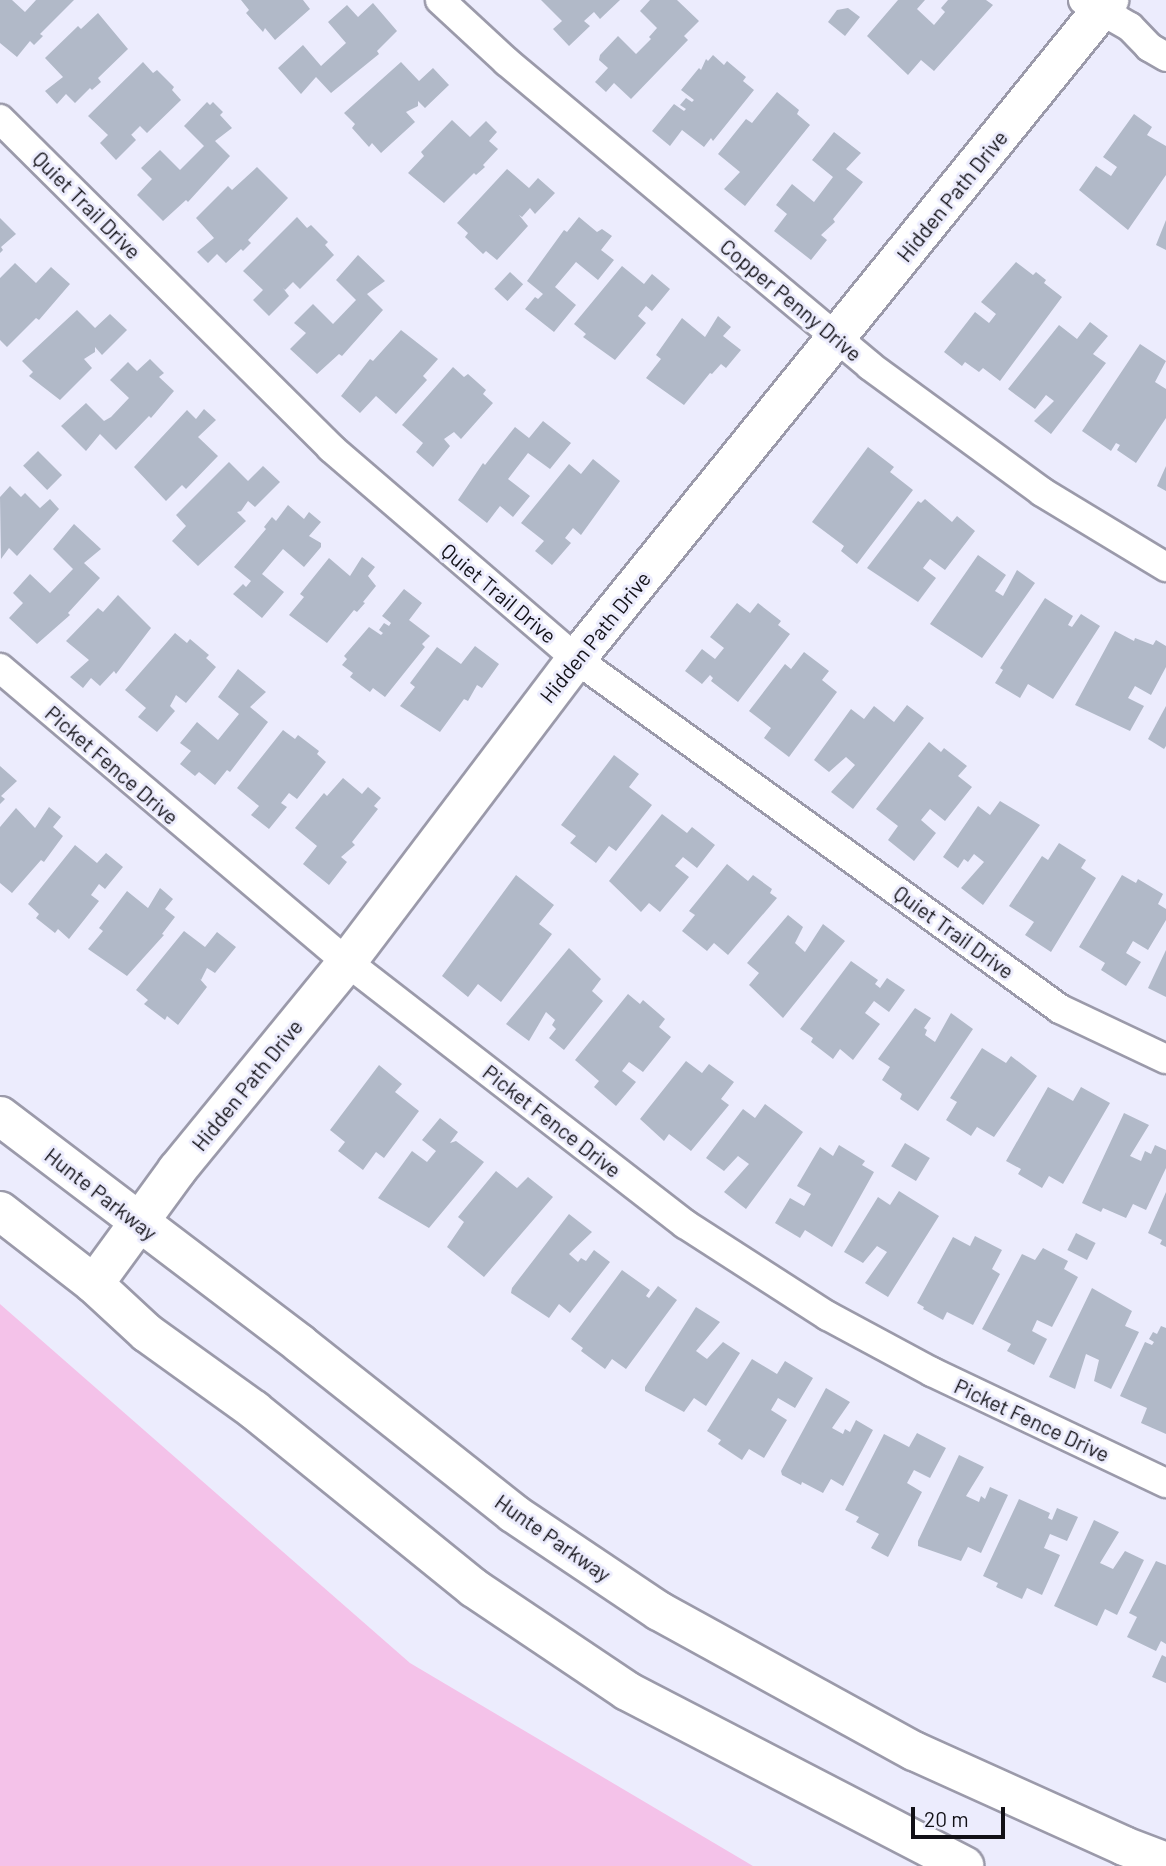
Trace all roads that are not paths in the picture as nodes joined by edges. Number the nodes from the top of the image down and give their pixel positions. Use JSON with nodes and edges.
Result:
{"nodes":[{"id":1,"x":440,"y":0,"type":"edge"},
{"id":2,"x":1097,"y":4,"type":"edge"},
{"id":3,"x":1166,"y":57,"type":"edge"},
{"id":4,"x":0,"y":119,"type":"edge"},
{"id":5,"x":838,"y":339,"type":"junction"},
{"id":6,"x":1166,"y":567,"type":"edge"},
{"id":7,"x":576,"y":659,"type":"junction"},
{"id":8,"x":0,"y":668,"type":"edge"},
{"id":9,"x":347,"y":962,"type":"junction"},
{"id":10,"x":1166,"y":1059,"type":"edge"},
{"id":11,"x":0,"y":1115,"type":"edge"},
{"id":12,"x":0,"y":1210,"type":"edge"},
{"id":13,"x":140,"y":1224,"type":"junction"},
{"id":14,"x":94,"y":1284,"type":"junction"},
{"id":15,"x":1166,"y":1483,"type":"edge"},
{"id":16,"x":1166,"y":1862,"type":"edge"},
{"id":17,"x":964,"y":1866,"type":"edge"}],
"edges":[{"from":1,"to":5,"type":"street","name":"Copper Penny Drive"},
{"from":2,"to":3,"type":"street"},
{"from":2,"to":5,"type":"main road","name":"Hidden Path Drive"},
{"from":4,"to":7,"type":"street","name":"Quiet Trail Drive"},
{"from":5,"to":6,"type":"street","name":"Copper Penny Drive"},
{"from":5,"to":7,"type":"main road","name":"Hidden Path Drive"},
{"from":7,"to":9,"type":"main road","name":"Hidden Path Drive"},
{"from":7,"to":10,"type":"street","name":"Quiet Trail Drive"},
{"from":8,"to":9,"type":"street","name":"Picket Fence Drive"},
{"from":9,"to":13,"type":"main road","name":"Hidden Path Drive"},
{"from":9,"to":15,"type":"street","name":"Picket Fence Drive"},
{"from":11,"to":13,"type":"main road","name":"Hunte Parkway"},
{"from":12,"to":14,"type":"main road"},
{"from":13,"to":14,"type":"main road","name":"Hidden Path Drive"},
{"from":13,"to":16,"type":"main road","name":"Hunte Parkway"},
{"from":14,"to":17,"type":"main road"}]}
